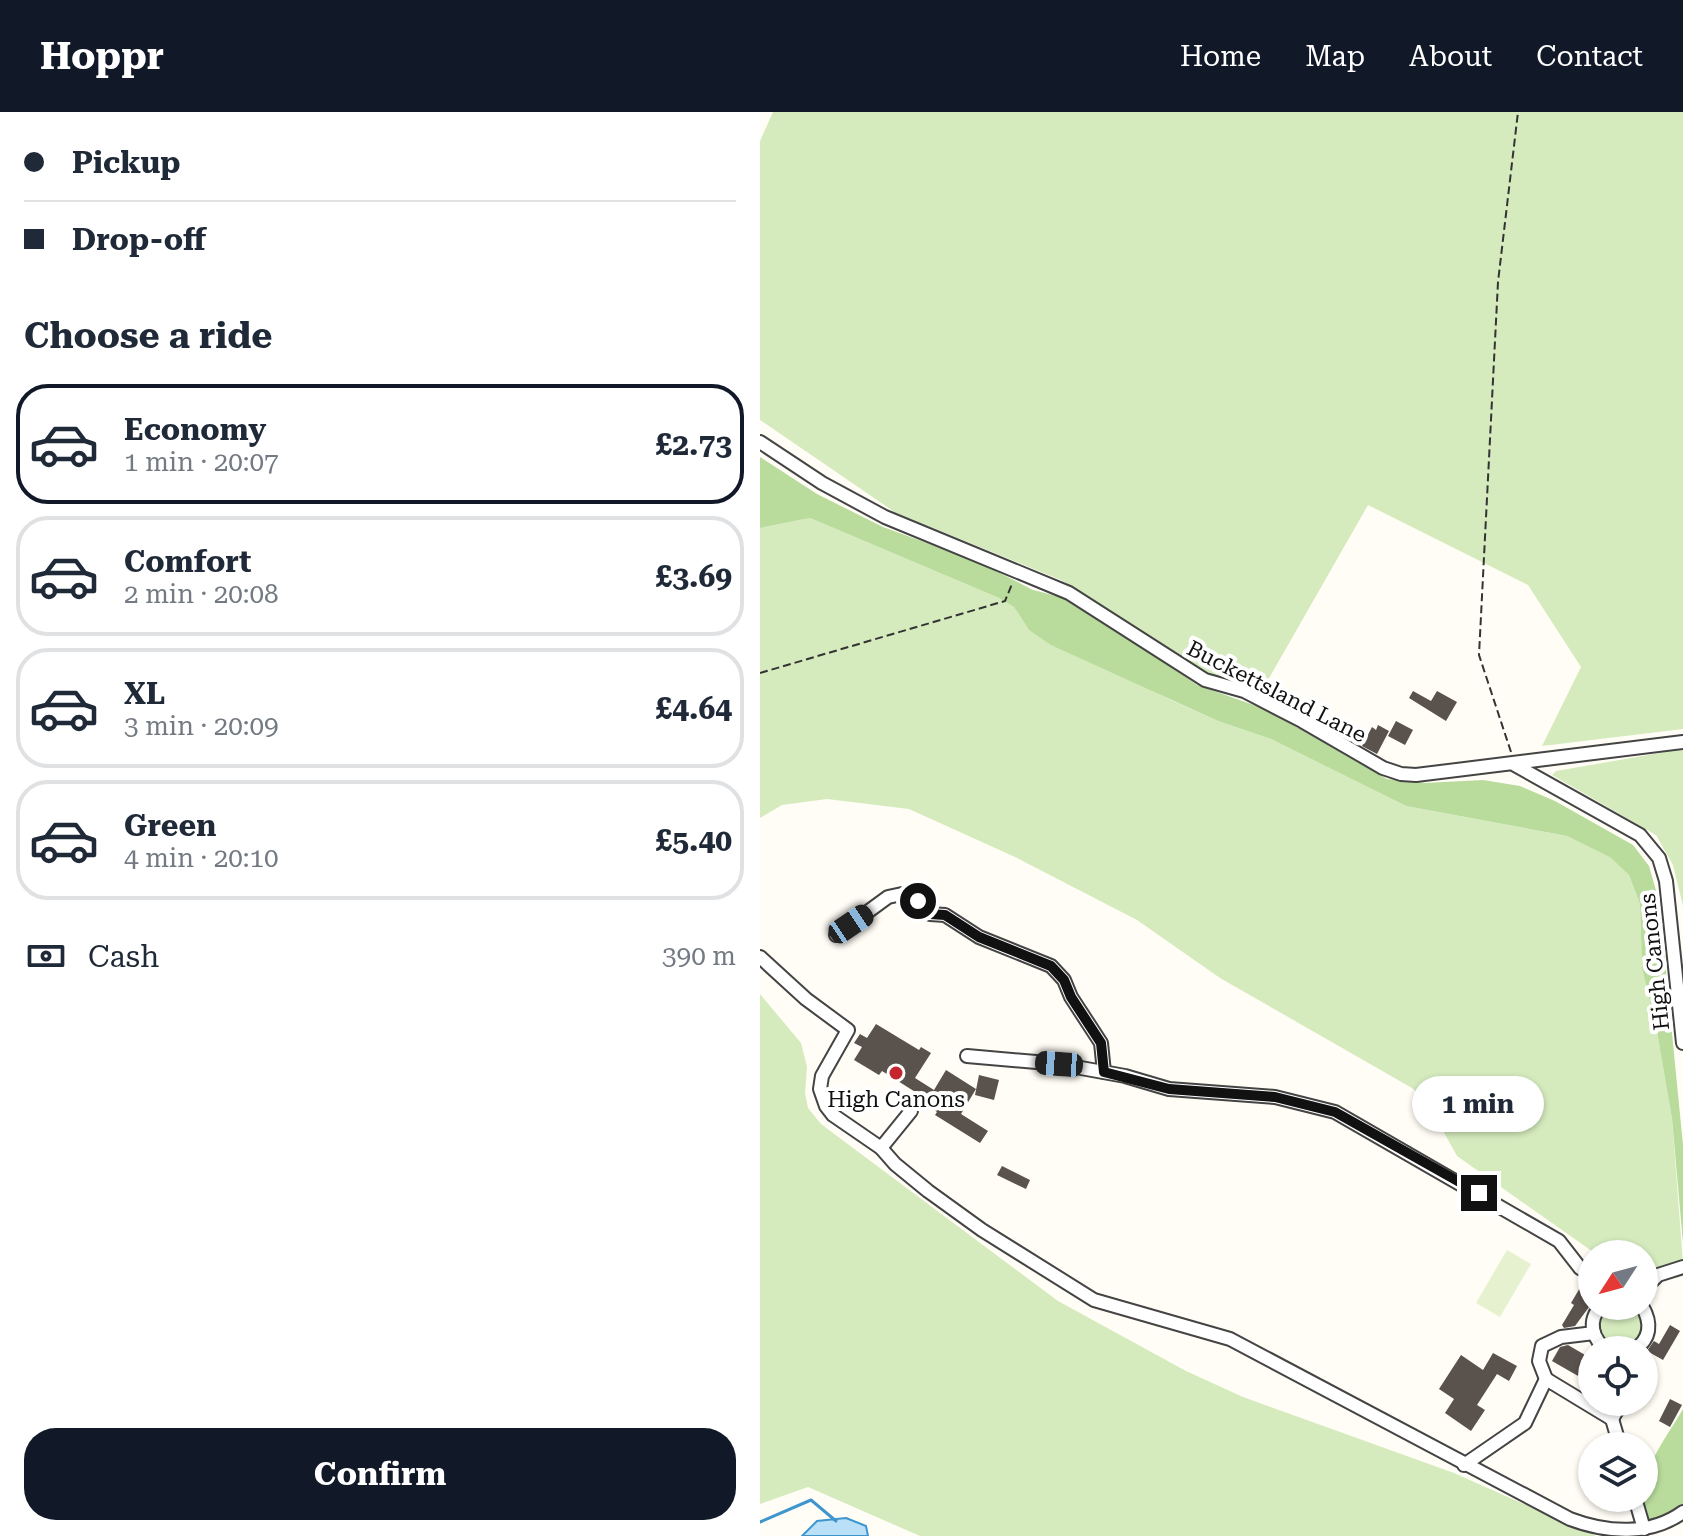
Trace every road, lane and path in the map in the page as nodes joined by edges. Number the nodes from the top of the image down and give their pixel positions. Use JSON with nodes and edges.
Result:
{"nodes":[{"id":1,"x":1518,"y":112,"type":"edge"},
{"id":2,"x":760,"y":442,"type":"edge"},
{"id":3,"x":1018,"y":572,"type":"junction"},
{"id":4,"x":760,"y":673,"type":"edge"},
{"id":5,"x":1683,"y":742,"type":"edge"},
{"id":6,"x":1515,"y":765,"type":"junction"},
{"id":7,"x":836,"y":935,"type":"dead end"},
{"id":8,"x":760,"y":957,"type":"edge"},
{"id":9,"x":1683,"y":1043,"type":"edge"},
{"id":10,"x":967,"y":1056,"type":"dead end"},
{"id":11,"x":1104,"y":1072,"type":"junction"},
{"id":12,"x":911,"y":1111,"type":"dead end"},
{"id":13,"x":881,"y":1148,"type":"junction"},
{"id":14,"x":1578,"y":1265,"type":"edge"},
{"id":15,"x":1683,"y":1267,"type":"edge"},
{"id":16,"x":1658,"y":1275,"type":"edge"},
{"id":17,"x":1593,"y":1320,"type":"edge"},
{"id":18,"x":1594,"y":1333,"type":"junction"},
{"id":19,"x":1595,"y":1336,"type":"edge"},
{"id":20,"x":1546,"y":1379,"type":"junction"},
{"id":21,"x":1614,"y":1416,"type":"edge"},
{"id":22,"x":1612,"y":1419,"type":"junction"},
{"id":23,"x":1616,"y":1432,"type":"edge"},
{"id":24,"x":1464,"y":1465,"type":"junction"},
{"id":25,"x":1639,"y":1512,"type":"edge"},
{"id":26,"x":1683,"y":1512,"type":"edge"},
{"id":27,"x":1644,"y":1529,"type":"junction"}],
"edges":[{"from":1,"to":6,"type":"path"},
{"from":2,"to":3,"type":"street","name":"Buckettsland Lane"},
{"from":3,"to":4,"type":"path"},
{"from":3,"to":6,"type":"street","name":"Buckettsland Lane"},
{"from":5,"to":6,"type":"street","name":"Buckettsland Lane"},
{"from":6,"to":9,"type":"street","name":"High Canons"},
{"from":7,"to":11,"type":"street"},
{"from":8,"to":13,"type":"street"},
{"from":10,"to":11,"type":"street"},
{"from":11,"to":14,"type":"street"},
{"from":12,"to":13,"type":"street"},
{"from":13,"to":24,"type":"street"},
{"from":15,"to":16,"type":"street"},
{"from":17,"to":18,"type":"street"},
{"from":18,"to":19,"type":"street"},
{"from":18,"to":20,"type":"street"},
{"from":20,"to":22,"type":"street"},
{"from":20,"to":24,"type":"street"},
{"from":21,"to":22,"type":"street"},
{"from":22,"to":23,"type":"street"},
{"from":24,"to":27,"type":"street"},
{"from":25,"to":27,"type":"street"},
{"from":26,"to":27,"type":"street"}]}
